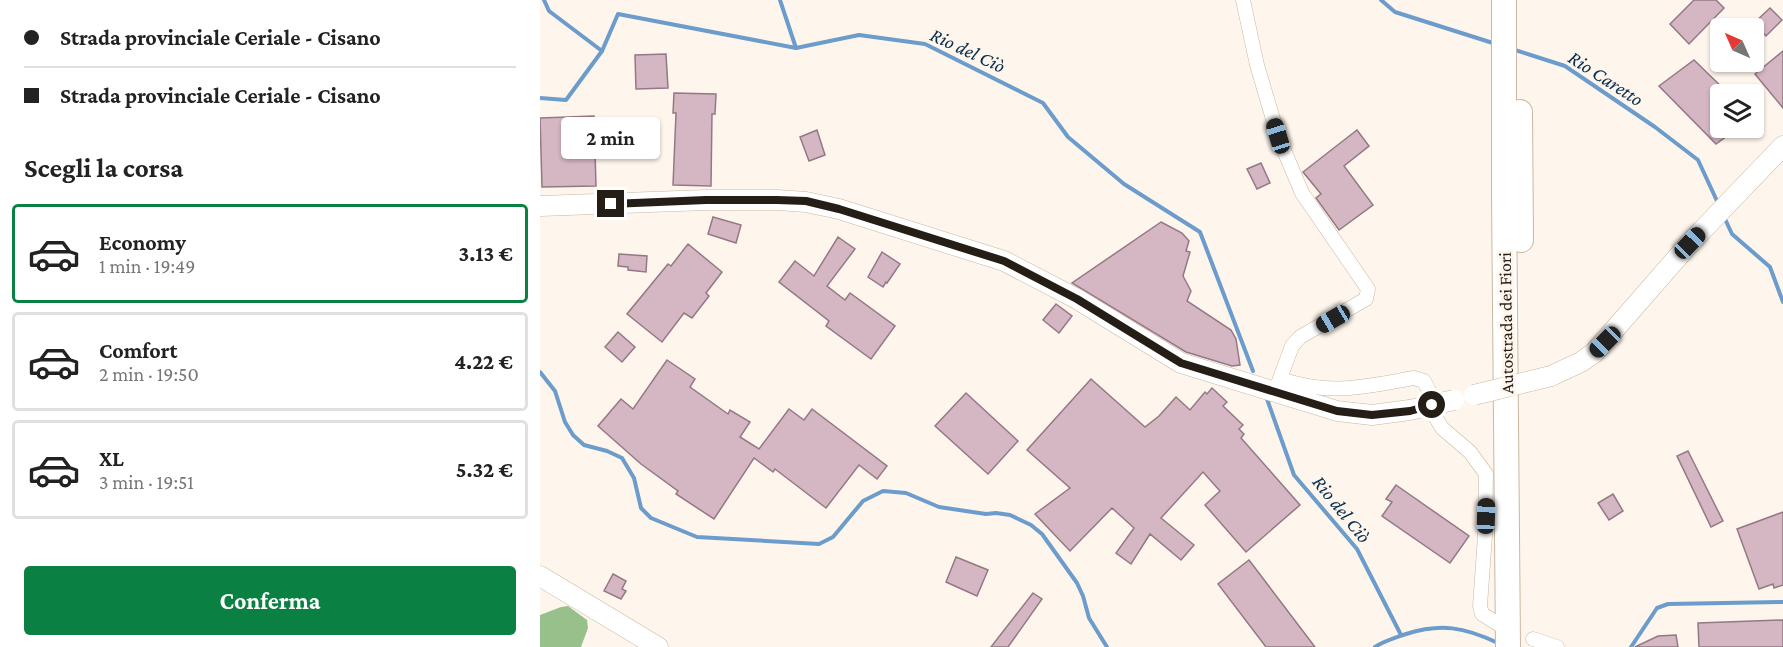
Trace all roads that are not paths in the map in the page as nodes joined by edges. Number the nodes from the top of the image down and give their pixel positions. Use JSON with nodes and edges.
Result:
{"nodes":[{"id":1,"x":1243,"y":0,"type":"edge"},
{"id":2,"x":1504,"y":0,"type":"edge"},
{"id":3,"x":1520,"y":0,"type":"edge"},
{"id":4,"x":1783,"y":146,"type":"edge"},
{"id":5,"x":540,"y":206,"type":"edge"},
{"id":6,"x":1278,"y":386,"type":"junction"},
{"id":7,"x":540,"y":576,"type":"edge"},
{"id":8,"x":1504,"y":636,"type":"edge"},
{"id":9,"x":1528,"y":643,"type":"edge"},
{"id":10,"x":658,"y":647,"type":"edge"},
{"id":11,"x":1557,"y":647,"type":"edge"}],
"edges":[{"from":1,"to":6,"type":"street"},
{"from":2,"to":8,"type":"highway","name":"Autostrada dei Fiori"},
{"from":3,"to":9,"type":"highway","name":"Autostrada dei Fiori"},
{"from":4,"to":6,"type":"main road","bridge":true},
{"from":5,"to":6,"type":"main road"},
{"from":6,"to":8,"type":"street"},
{"from":7,"to":10,"type":"main road"},
{"from":9,"to":11,"type":"street"}]}
